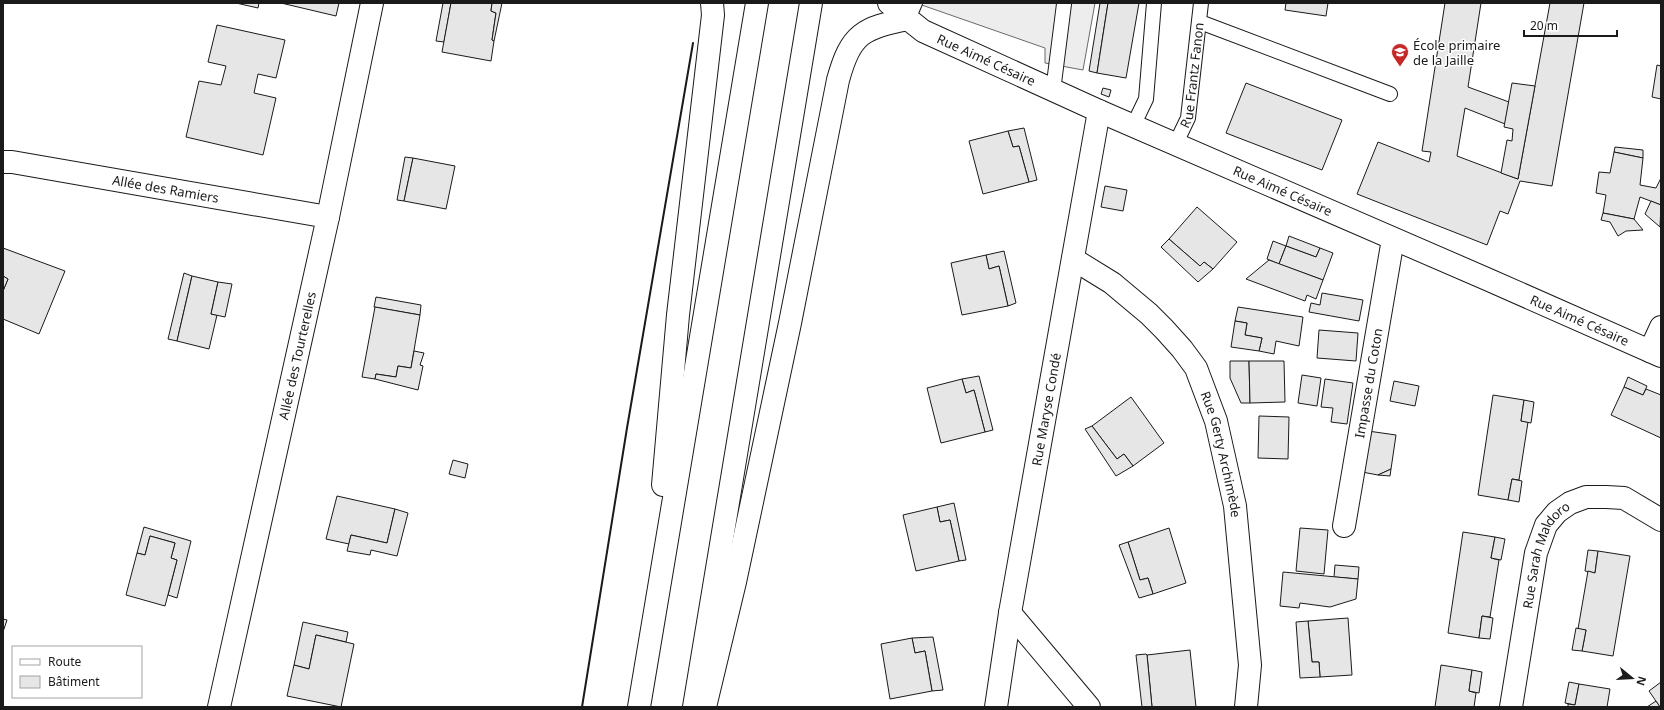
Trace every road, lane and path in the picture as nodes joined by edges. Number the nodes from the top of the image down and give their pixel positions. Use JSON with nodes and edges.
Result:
{"nodes":[{"id":1,"x":372,"y":3,"type":"edge"},
{"id":2,"x":712,"y":3,"type":"edge"},
{"id":3,"x":757,"y":3,"type":"edge"},
{"id":4,"x":811,"y":3,"type":"edge"},
{"id":5,"x":889,"y":3,"type":"edge"},
{"id":6,"x":1154,"y":3,"type":"edge"},
{"id":7,"x":1201,"y":3,"type":"edge"},
{"id":8,"x":1064,"y":4,"type":"dead end"},
{"id":9,"x":912,"y":11,"type":"edge"},
{"id":10,"x":1200,"y":22,"type":"junction"},
{"id":11,"x":1053,"y":91,"type":"junction"},
{"id":12,"x":1390,"y":94,"type":"dead end"},
{"id":13,"x":1098,"y":111,"type":"junction"},
{"id":14,"x":1133,"y":126,"type":"junction"},
{"id":15,"x":1175,"y":145,"type":"junction"},
{"id":16,"x":3,"y":162,"type":"edge"},
{"id":17,"x":328,"y":217,"type":"junction"},
{"id":18,"x":1393,"y":239,"type":"junction"},
{"id":19,"x":1073,"y":259,"type":"junction"},
{"id":20,"x":1661,"y":327,"type":"edge"},
{"id":21,"x":1655,"y":354,"type":"edge"},
{"id":22,"x":1661,"y":520,"type":"edge"},
{"id":23,"x":1344,"y":526,"type":"dead end"},
{"id":24,"x":1010,"y":613,"type":"junction"},
{"id":25,"x":652,"y":634,"type":"junction"},
{"id":26,"x":219,"y":707,"type":"edge"},
{"id":27,"x":639,"y":707,"type":"edge"},
{"id":28,"x":694,"y":707,"type":"edge"},
{"id":29,"x":705,"y":707,"type":"edge"},
{"id":30,"x":996,"y":707,"type":"edge"},
{"id":31,"x":1089,"y":707,"type":"edge"},
{"id":32,"x":1246,"y":707,"type":"edge"},
{"id":33,"x":1512,"y":707,"type":"edge"}],
"edges":[{"from":1,"to":17,"type":"main road","name":"Allée des Tourterelles"},
{"from":2,"to":25,"type":"main road"},
{"from":3,"to":25,"type":"main road"},
{"from":4,"to":28,"type":"main road"},
{"from":5,"to":9,"type":"main road","name":"Rue Aimé Césaire"},
{"from":6,"to":14,"type":"lane"},
{"from":7,"to":10,"type":"lane","name":"Rue Frantz Fanon"},
{"from":8,"to":11,"type":"lane"},
{"from":9,"to":11,"type":"main road","name":"Rue Aimé Césaire"},
{"from":9,"to":29,"type":"main road"},
{"from":10,"to":12,"type":"lane"},
{"from":10,"to":15,"type":"lane","name":"Rue Frantz Fanon"},
{"from":11,"to":13,"type":"main road","name":"Rue Aimé Césaire"},
{"from":13,"to":14,"type":"main road","name":"Rue Aimé Césaire"},
{"from":13,"to":19,"type":"main road","name":"Rue Maryse Condé"},
{"from":14,"to":15,"type":"main road","name":"Rue Aimé Césaire"},
{"from":15,"to":18,"type":"main road","name":"Rue Aimé Césaire"},
{"from":16,"to":17,"type":"main road","name":"Allée des Ramiers"},
{"from":17,"to":26,"type":"main road","name":"Allée des Tourterelles"},
{"from":18,"to":21,"type":"main road","name":"Rue Aimé Césaire"},
{"from":18,"to":23,"type":"main road","name":"Impasse du Coton"},
{"from":19,"to":24,"type":"main road","name":"Rue Maryse Condé"},
{"from":19,"to":32,"type":"main road","name":"Rue Gerty Archimède"},
{"from":20,"to":21,"type":"main road"},
{"from":22,"to":33,"type":"main road","name":"Rue Sarah Maldoro"},
{"from":24,"to":30,"type":"main road","name":"Rue Maryse Condé"},
{"from":24,"to":31,"type":"main road"},
{"from":25,"to":27,"type":"main road"}]}
